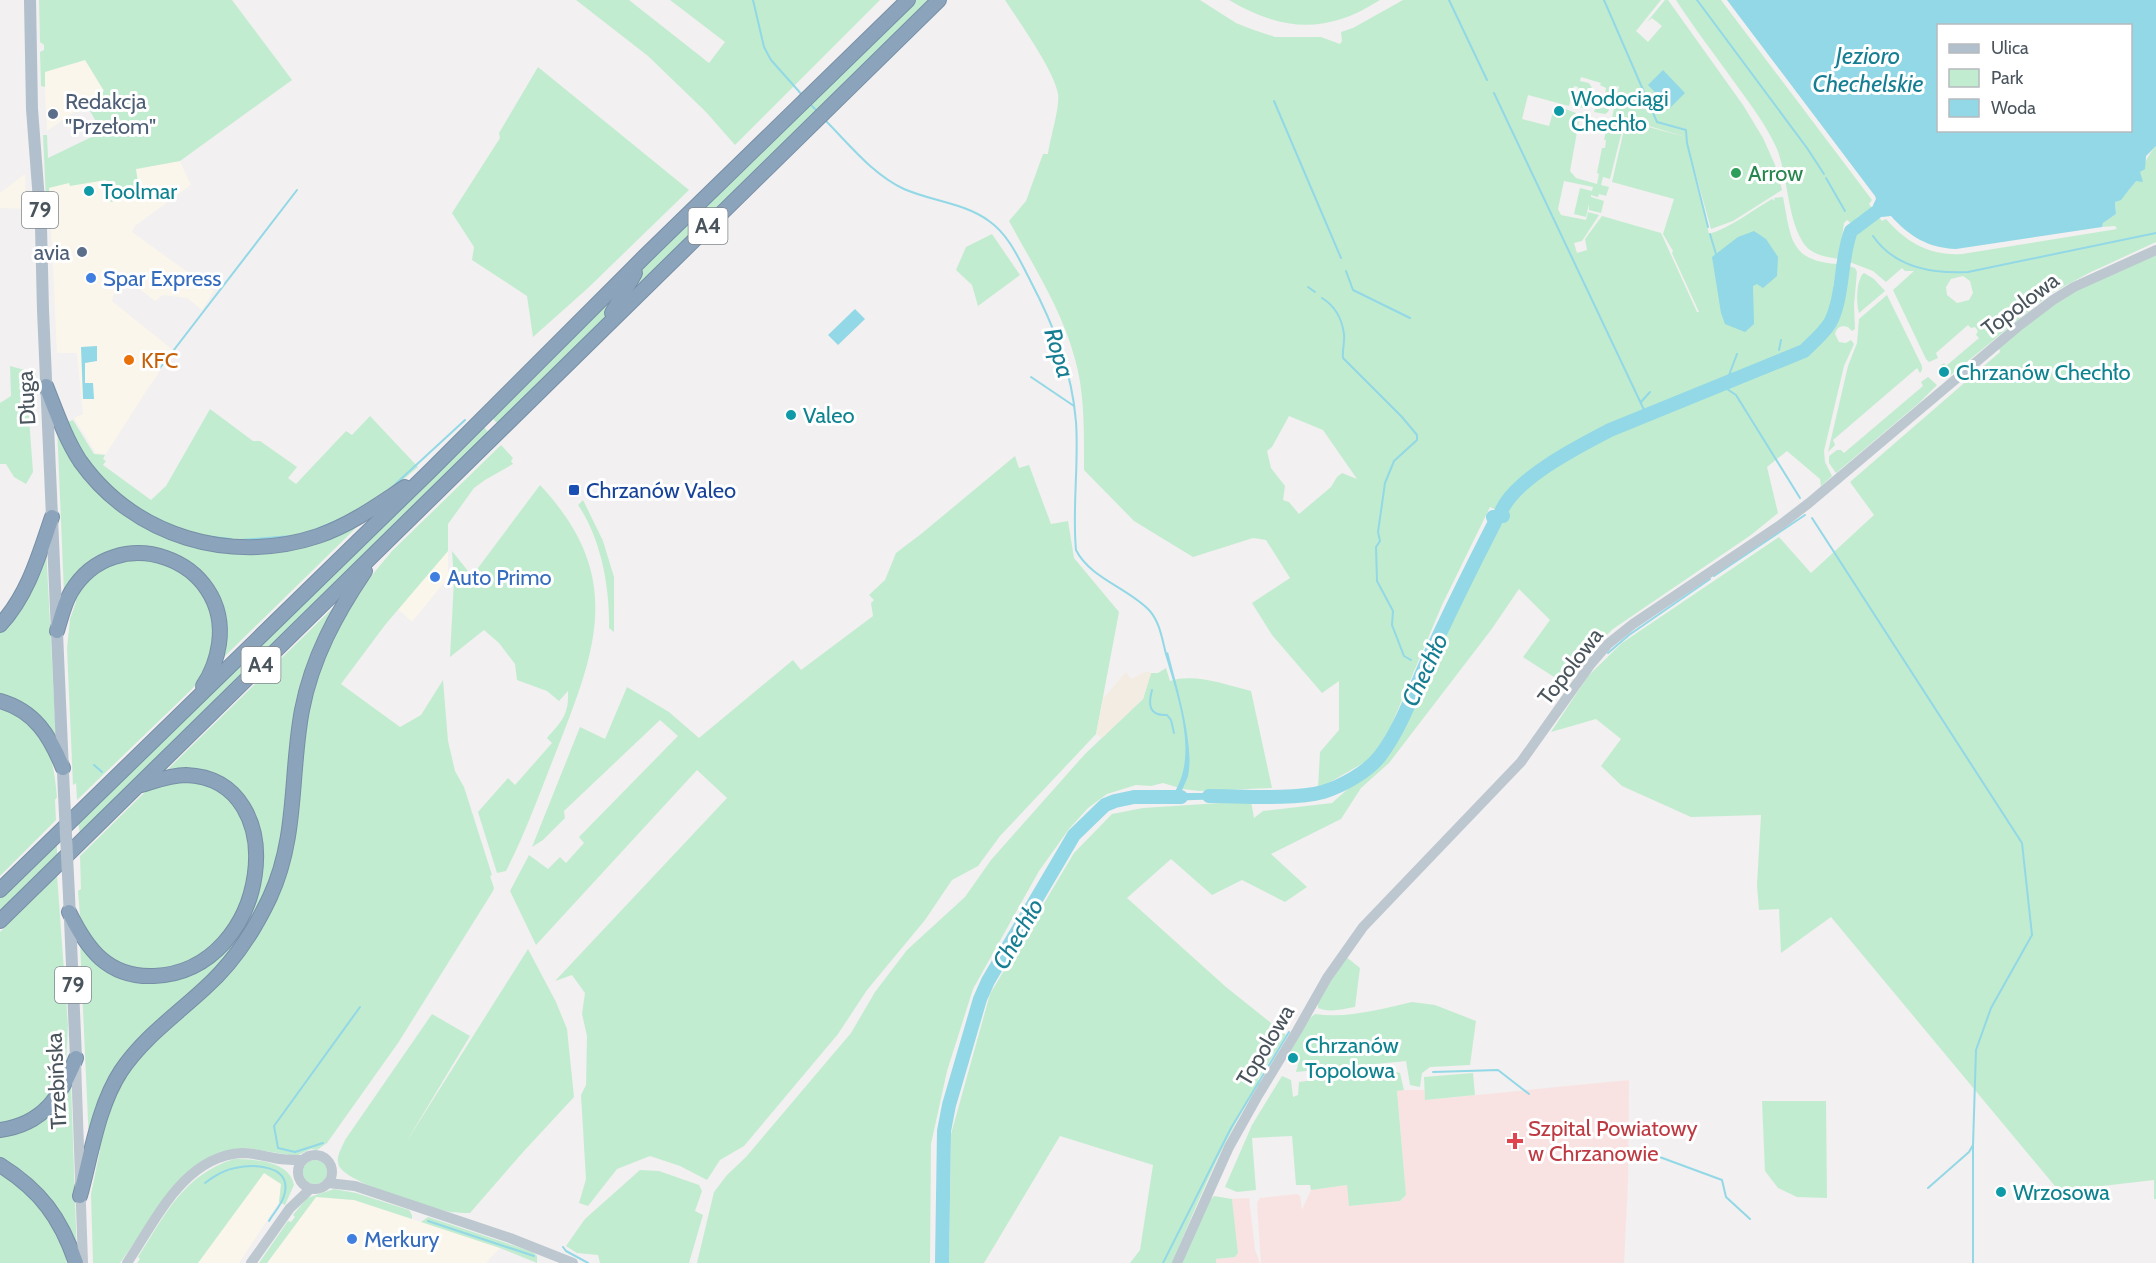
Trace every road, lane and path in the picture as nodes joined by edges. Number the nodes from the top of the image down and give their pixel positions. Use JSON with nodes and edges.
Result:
{"nodes":[{"id":1,"x":30,"y":0,"type":"edge"},
{"id":2,"x":908,"y":0,"type":"edge"},
{"id":3,"x":939,"y":0,"type":"edge"},
{"id":4,"x":2156,"y":249,"type":"edge"},
{"id":5,"x":644,"y":257,"type":"junction"},
{"id":6,"x":603,"y":328,"type":"junction"},
{"id":7,"x":46,"y":386,"type":"junction"},
{"id":8,"x":430,"y":471,"type":"junction"},
{"id":9,"x":52,"y":517,"type":"junction"},
{"id":10,"x":384,"y":544,"type":"junction"},
{"id":11,"x":0,"y":625,"type":"edge"},
{"id":12,"x":57,"y":631,"type":"junction"},
{"id":13,"x":0,"y":701,"type":"edge"},
{"id":14,"x":186,"y":708,"type":"junction"},
{"id":15,"x":63,"y":768,"type":"junction"},
{"id":16,"x":138,"y":785,"type":"junction"},
{"id":17,"x":16,"y":875,"type":"junction"},
{"id":18,"x":0,"y":885,"type":"edge"},
{"id":19,"x":0,"y":890,"type":"edge"},
{"id":20,"x":69,"y":896,"type":"joint"},
{"id":21,"x":69,"y":912,"type":"junction"},
{"id":22,"x":0,"y":921,"type":"edge"},
{"id":23,"x":76,"y":1058,"type":"junction"},
{"id":24,"x":0,"y":1130,"type":"edge"},
{"id":25,"x":275,"y":1159,"type":"junction"},
{"id":26,"x":302,"y":1161,"type":"junction"},
{"id":27,"x":0,"y":1165,"type":"edge"},
{"id":28,"x":332,"y":1171,"type":"junction"},
{"id":29,"x":299,"y":1178,"type":"junction"},
{"id":30,"x":328,"y":1184,"type":"junction"},
{"id":31,"x":355,"y":1186,"type":"junction"},
{"id":32,"x":310,"y":1189,"type":"junction"},
{"id":33,"x":80,"y":1196,"type":"junction"},
{"id":34,"x":290,"y":1208,"type":"junction"},
{"id":35,"x":76,"y":1263,"type":"edge"},
{"id":36,"x":83,"y":1263,"type":"edge"},
{"id":37,"x":127,"y":1263,"type":"edge"},
{"id":38,"x":251,"y":1263,"type":"edge"},
{"id":39,"x":573,"y":1263,"type":"edge"},
{"id":40,"x":1177,"y":1263,"type":"edge"}],
"edges":[{"from":1,"to":7,"type":"main road","name":"Długa","number":"79"},
{"from":2,"to":5,"type":"highway","number":"A4"},
{"from":3,"to":6,"type":"highway","number":"A4"},
{"from":4,"to":40,"type":"street","name":"Topolowa"},
{"from":5,"to":6,"type":"highway","number":"A4"},
{"from":5,"to":8,"type":"highway","number":"A4"},
{"from":6,"to":10,"type":"highway","number":"A4"},
{"from":7,"to":8,"type":"highway"},
{"from":7,"to":9,"type":"main road","name":"Długa","number":"79"},
{"from":8,"to":14,"type":"highway","number":"A4"},
{"from":9,"to":11,"type":"highway"},
{"from":9,"to":12,"type":"main road","name":"Długa","number":"79"},
{"from":10,"to":16,"type":"highway","number":"A4"},
{"from":10,"to":33,"type":"highway"},
{"from":12,"to":14,"type":"highway"},
{"from":12,"to":15,"type":"main road","name":"Długa","number":"79"},
{"from":13,"to":15,"type":"highway"},
{"from":14,"to":17,"type":"highway","number":"A4"},
{"from":15,"to":20,"type":"main road","name":"Długa","number":"79","bridge":true},
{"from":16,"to":21,"type":"highway"},
{"from":16,"to":22,"type":"highway","number":"A4"},
{"from":17,"to":18,"type":"highway"},
{"from":17,"to":19,"type":"highway","number":"A4"},
{"from":20,"to":21,"type":"main road","name":"Trzebińska","number":"79"},
{"from":21,"to":23,"type":"main road","name":"Trzebińska","number":"79"},
{"from":23,"to":24,"type":"highway"},
{"from":23,"to":33,"type":"street","name":"Trzebińska","number":"79"},
{"from":25,"to":26,"type":"street"},
{"from":25,"to":29,"type":"street"},
{"from":25,"to":37,"type":"street"},
{"from":26,"to":28,"type":"street"},
{"from":26,"to":29,"type":"street"},
{"from":27,"to":35,"type":"highway"},
{"from":28,"to":30,"type":"street"},
{"from":28,"to":31,"type":"street"},
{"from":29,"to":32,"type":"street"},
{"from":29,"to":34,"type":"street"},
{"from":30,"to":31,"type":"street"},
{"from":30,"to":32,"type":"street"},
{"from":31,"to":39,"type":"street"},
{"from":32,"to":34,"type":"street"},
{"from":33,"to":36,"type":"street","name":"Trzebińska","number":"79"},
{"from":34,"to":38,"type":"street"}]}
